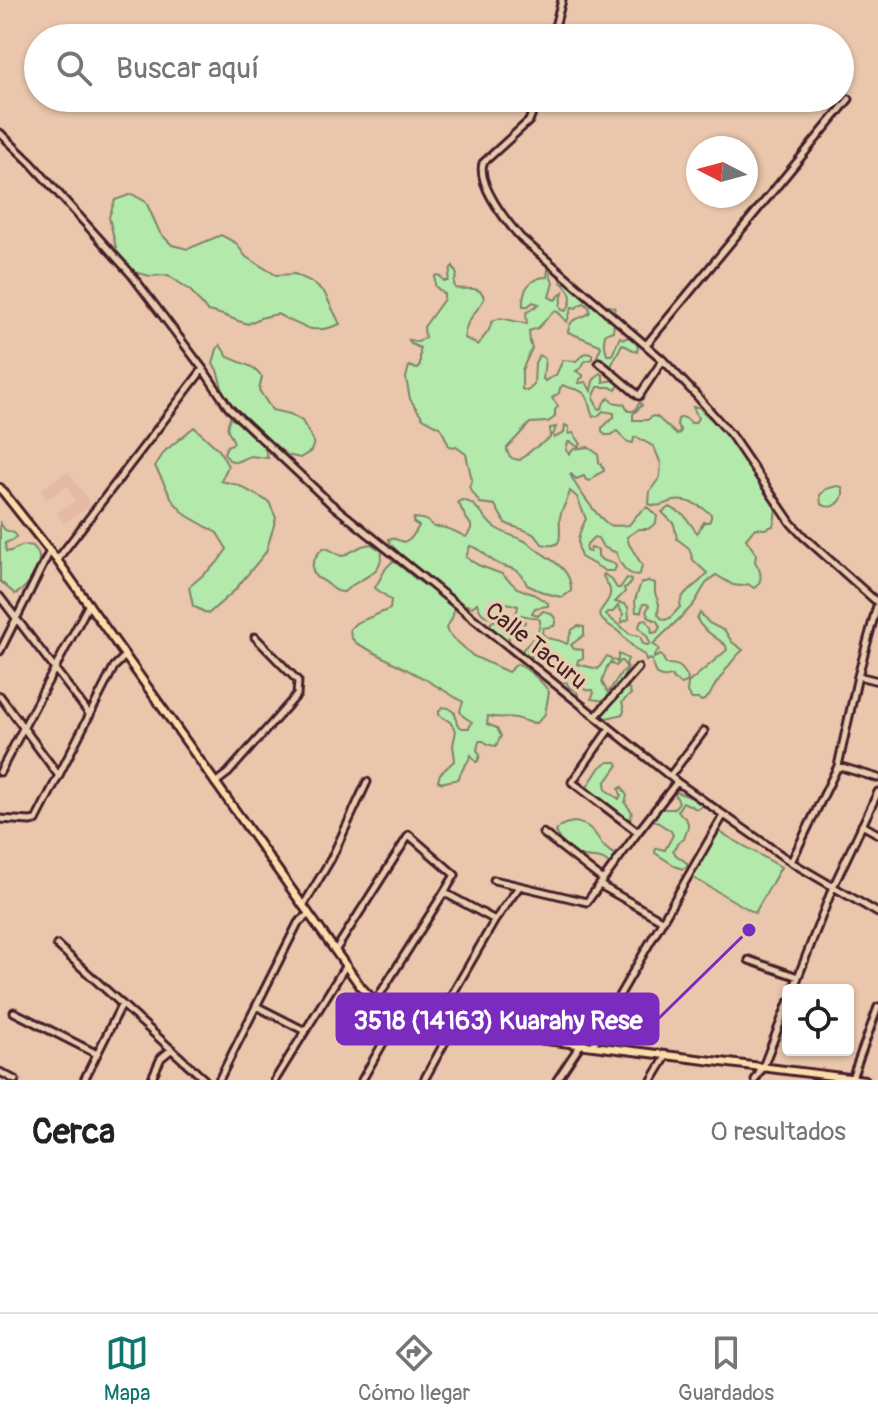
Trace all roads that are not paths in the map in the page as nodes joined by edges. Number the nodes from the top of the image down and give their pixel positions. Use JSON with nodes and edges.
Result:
{"nodes":[{"id":1,"x":562,"y":0,"type":"edge"},
{"id":2,"x":556,"y":24,"type":"edge"},
{"id":3,"x":533,"y":112,"type":"edge"},
{"id":4,"x":838,"y":112,"type":"edge"},
{"id":5,"x":0,"y":133,"type":"edge"},
{"id":6,"x":646,"y":345,"type":"junction"},
{"id":7,"x":663,"y":360,"type":"junction"},
{"id":8,"x":599,"y":362,"type":"dead end"},
{"id":9,"x":203,"y":369,"type":"junction"},
{"id":10,"x":0,"y":488,"type":"edge"},
{"id":11,"x":50,"y":551,"type":"junction"},
{"id":12,"x":57,"y":560,"type":"junction"},
{"id":13,"x":0,"y":597,"type":"edge"},
{"id":14,"x":878,"y":602,"type":"edge"},
{"id":15,"x":89,"y":604,"type":"junction"},
{"id":16,"x":16,"y":617,"type":"junction"},
{"id":17,"x":876,"y":618,"type":"edge"},
{"id":18,"x":255,"y":637,"type":"dead end"},
{"id":19,"x":0,"y":651,"type":"edge"},
{"id":20,"x":125,"y":656,"type":"junction"},
{"id":21,"x":55,"y":668,"type":"junction"},
{"id":22,"x":638,"y":668,"type":"dead end"},
{"id":23,"x":858,"y":676,"type":"junction"},
{"id":24,"x":878,"y":681,"type":"edge"},
{"id":25,"x":0,"y":696,"type":"edge"},
{"id":26,"x":90,"y":715,"type":"junction"},
{"id":27,"x":596,"y":716,"type":"junction"},
{"id":28,"x":23,"y":727,"type":"junction"},
{"id":29,"x":610,"y":728,"type":"junction"},
{"id":30,"x":704,"y":731,"type":"dead end"},
{"id":31,"x":838,"y":766,"type":"junction"},
{"id":32,"x":0,"y":772,"type":"edge"},
{"id":33,"x":59,"y":776,"type":"junction"},
{"id":34,"x":670,"y":776,"type":"junction"},
{"id":35,"x":878,"y":778,"type":"edge"},
{"id":36,"x":367,"y":782,"type":"dead end"},
{"id":37,"x":677,"y":782,"type":"junction"},
{"id":38,"x":215,"y":783,"type":"junction"},
{"id":39,"x":878,"y":792,"type":"edge"},
{"id":40,"x":723,"y":816,"type":"junction"},
{"id":41,"x":0,"y":819,"type":"edge"},
{"id":42,"x":862,"y":825,"type":"junction"},
{"id":43,"x":638,"y":832,"type":"junction"},
{"id":44,"x":543,"y":833,"type":"dead end"},
{"id":45,"x":878,"y":834,"type":"edge"},
{"id":46,"x":791,"y":862,"type":"junction"},
{"id":47,"x":494,"y":880,"type":"dead end"},
{"id":48,"x":602,"y":883,"type":"junction"},
{"id":49,"x":519,"y":887,"type":"junction"},
{"id":50,"x":833,"y":887,"type":"junction"},
{"id":51,"x":445,"y":893,"type":"junction"},
{"id":52,"x":303,"y":906,"type":"junction"},
{"id":53,"x":878,"y":913,"type":"edge"},
{"id":54,"x":309,"y":914,"type":"junction"},
{"id":55,"x":495,"y":920,"type":"junction"},
{"id":56,"x":663,"y":921,"type":"junction"},
{"id":57,"x":57,"y":945,"type":"dead end"},
{"id":58,"x":335,"y":951,"type":"junction"},
{"id":59,"x":749,"y":960,"type":"dead end"},
{"id":60,"x":346,"y":965,"type":"junction"},
{"id":61,"x":798,"y":977,"type":"junction"},
{"id":62,"x":795,"y":984,"type":"edge"},
{"id":63,"x":375,"y":1002,"type":"junction"},
{"id":64,"x":122,"y":1004,"type":"junction"},
{"id":65,"x":256,"y":1006,"type":"junction"},
{"id":66,"x":878,"y":1007,"type":"edge"},
{"id":67,"x":14,"y":1012,"type":"dead end"},
{"id":68,"x":398,"y":1017,"type":"junction"},
{"id":69,"x":782,"y":1018,"type":"edge"},
{"id":70,"x":434,"y":1026,"type":"junction"},
{"id":71,"x":452,"y":1029,"type":"junction"},
{"id":72,"x":305,"y":1031,"type":"junction"},
{"id":73,"x":581,"y":1044,"type":"junction"},
{"id":74,"x":593,"y":1046,"type":"junction"},
{"id":75,"x":172,"y":1049,"type":"junction"},
{"id":76,"x":97,"y":1054,"type":"junction"},
{"id":77,"x":667,"y":1055,"type":"junction"},
{"id":78,"x":763,"y":1067,"type":"junction"},
{"id":79,"x":0,"y":1072,"type":"edge"},
{"id":80,"x":807,"y":1076,"type":"edge"},
{"id":81,"x":852,"y":1078,"type":"edge"},
{"id":82,"x":15,"y":1080,"type":"edge"},
{"id":83,"x":84,"y":1080,"type":"edge"},
{"id":84,"x":151,"y":1080,"type":"edge"},
{"id":85,"x":205,"y":1080,"type":"edge"},
{"id":86,"x":219,"y":1080,"type":"edge"},
{"id":87,"x":275,"y":1080,"type":"edge"},
{"id":88,"x":362,"y":1080,"type":"edge"},
{"id":89,"x":424,"y":1080,"type":"edge"},
{"id":90,"x":557,"y":1080,"type":"edge"},
{"id":91,"x":652,"y":1080,"type":"edge"},
{"id":92,"x":755,"y":1080,"type":"edge"},
{"id":93,"x":865,"y":1080,"type":"edge"}],
"edges":[{"from":1,"to":2,"type":"street"},
{"from":3,"to":6,"type":"street"},
{"from":4,"to":6,"type":"street"},
{"from":5,"to":9,"type":"street","name":"Calle Tacuru"},
{"from":6,"to":7,"type":"street"},
{"from":7,"to":8,"type":"street"},
{"from":7,"to":14,"type":"street"},
{"from":9,"to":12,"type":"street"},
{"from":9,"to":27,"type":"street","name":"Calle Tacuru"},
{"from":10,"to":11,"type":"main road"},
{"from":11,"to":12,"type":"main road"},
{"from":11,"to":16,"type":"street"},
{"from":12,"to":15,"type":"main road"},
{"from":13,"to":16,"type":"street"},
{"from":14,"to":17,"type":"street"},
{"from":15,"to":20,"type":"main road"},
{"from":15,"to":21,"type":"street"},
{"from":16,"to":19,"type":"street"},
{"from":16,"to":21,"type":"street"},
{"from":17,"to":23,"type":"street"},
{"from":18,"to":38,"type":"street"},
{"from":20,"to":26,"type":"street"},
{"from":20,"to":38,"type":"main road"},
{"from":21,"to":26,"type":"street"},
{"from":21,"to":28,"type":"street"},
{"from":22,"to":27,"type":"street"},
{"from":23,"to":24,"type":"street"},
{"from":23,"to":31,"type":"street"},
{"from":25,"to":28,"type":"street"},
{"from":26,"to":33,"type":"street"},
{"from":27,"to":29,"type":"street","name":"Calle Tacuru"},
{"from":28,"to":32,"type":"street"},
{"from":28,"to":33,"type":"street"},
{"from":29,"to":34,"type":"street","name":"Calle Tacuru"},
{"from":29,"to":43,"type":"street"},
{"from":30,"to":34,"type":"street"},
{"from":31,"to":35,"type":"street"},
{"from":31,"to":46,"type":"street"},
{"from":33,"to":41,"type":"street"},
{"from":34,"to":37,"type":"street","name":"Calle Tacuru"},
{"from":36,"to":52,"type":"street"},
{"from":37,"to":40,"type":"street","name":"Calle Tacuru"},
{"from":37,"to":43,"type":"street"},
{"from":38,"to":52,"type":"main road"},
{"from":39,"to":42,"type":"street"},
{"from":40,"to":46,"type":"street","name":"Calle Tacuru"},
{"from":40,"to":56,"type":"street"},
{"from":42,"to":45,"type":"street"},
{"from":42,"to":50,"type":"street"},
{"from":43,"to":48,"type":"street"},
{"from":44,"to":48,"type":"street"},
{"from":46,"to":50,"type":"street","name":"Calle Tacuru"},
{"from":47,"to":49,"type":"street"},
{"from":48,"to":49,"type":"street"},
{"from":48,"to":56,"type":"street"},
{"from":49,"to":55,"type":"street"},
{"from":50,"to":53,"type":"street","name":"Calle Tacuru"},
{"from":50,"to":61,"type":"street"},
{"from":51,"to":55,"type":"street"},
{"from":51,"to":58,"type":"street"},
{"from":51,"to":63,"type":"street"},
{"from":52,"to":54,"type":"main road"},
{"from":54,"to":58,"type":"main road"},
{"from":54,"to":65,"type":"street"},
{"from":55,"to":70,"type":"street"},
{"from":56,"to":74,"type":"street"},
{"from":57,"to":64,"type":"street"},
{"from":58,"to":60,"type":"main road"},
{"from":59,"to":61,"type":"street"},
{"from":60,"to":63,"type":"main road"},
{"from":60,"to":72,"type":"street"},
{"from":61,"to":62,"type":"street"},
{"from":63,"to":68,"type":"main road"},
{"from":64,"to":75,"type":"street"},
{"from":64,"to":76,"type":"street"},
{"from":65,"to":72,"type":"street"},
{"from":65,"to":86,"type":"street"},
{"from":66,"to":81,"type":"street"},
{"from":67,"to":76,"type":"street"},
{"from":68,"to":70,"type":"main road"},
{"from":68,"to":88,"type":"street"},
{"from":69,"to":78,"type":"street"},
{"from":70,"to":71,"type":"main road"},
{"from":71,"to":73,"type":"main road"},
{"from":71,"to":89,"type":"street"},
{"from":72,"to":87,"type":"street"},
{"from":73,"to":74,"type":"main road"},
{"from":73,"to":90,"type":"street"},
{"from":74,"to":77,"type":"main road"},
{"from":75,"to":84,"type":"street"},
{"from":75,"to":85,"type":"street"},
{"from":76,"to":83,"type":"street"},
{"from":77,"to":78,"type":"main road"},
{"from":77,"to":91,"type":"street"},
{"from":78,"to":80,"type":"main road"},
{"from":78,"to":92,"type":"street"},
{"from":79,"to":82,"type":"street"},
{"from":80,"to":81,"type":"main road"},
{"from":81,"to":93,"type":"main road"}]}
